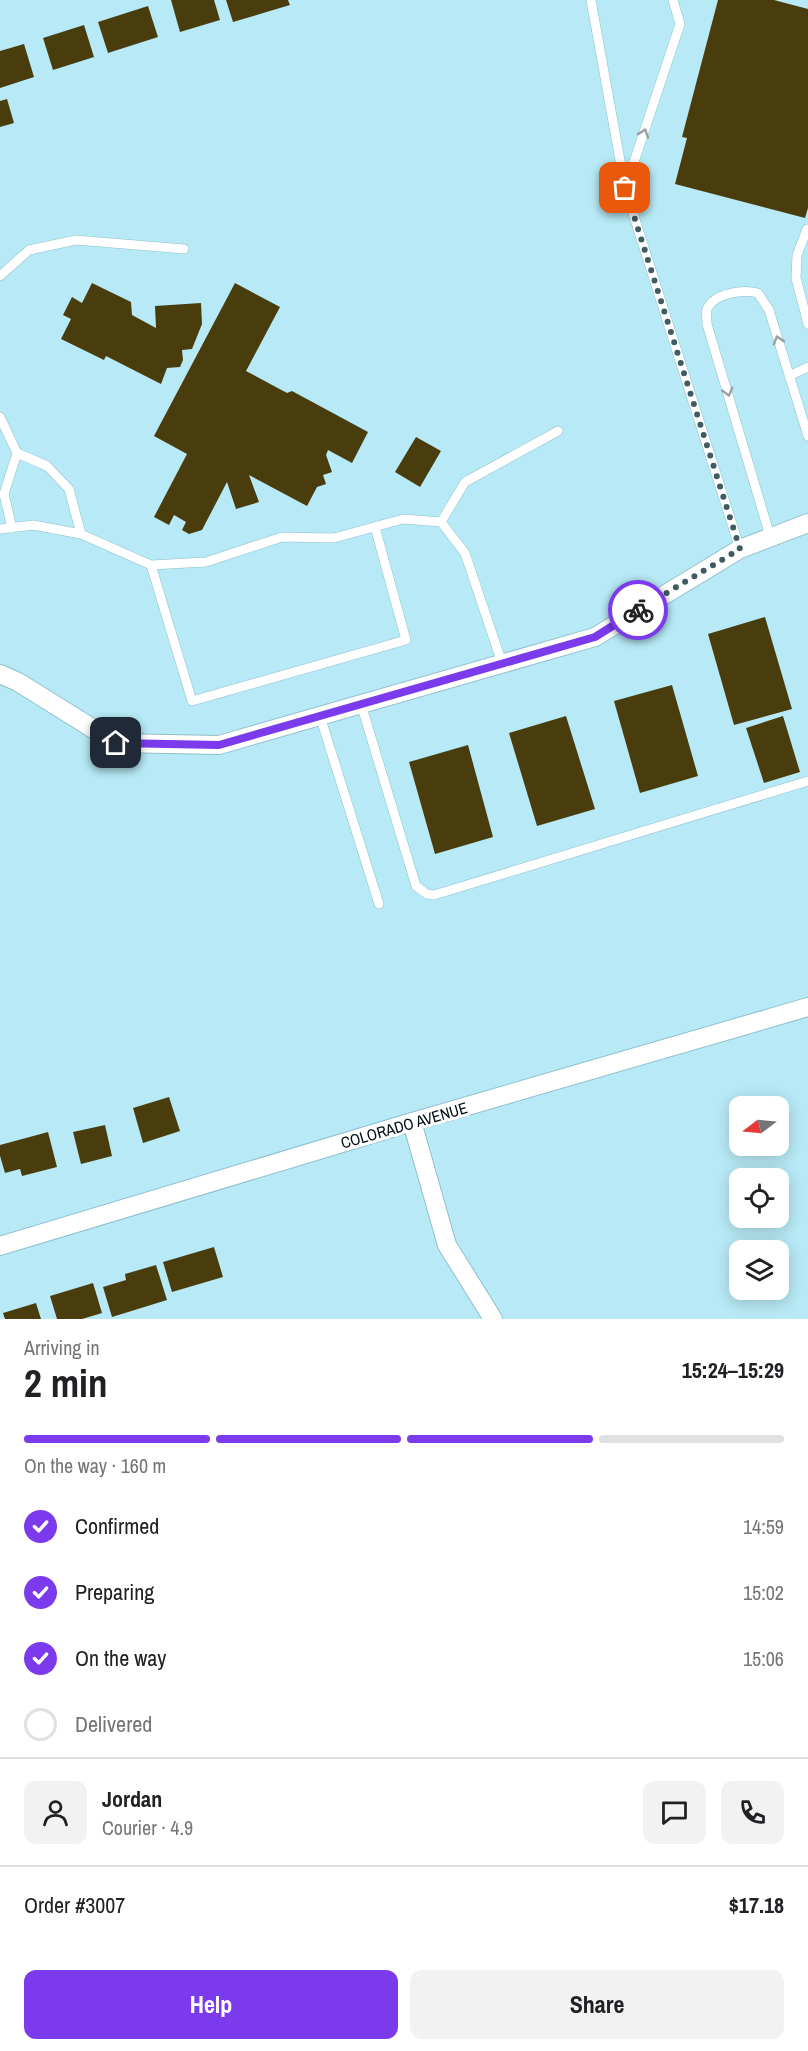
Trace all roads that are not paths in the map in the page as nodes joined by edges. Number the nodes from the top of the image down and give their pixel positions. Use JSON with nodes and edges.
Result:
{"nodes":[{"id":1,"x":591,"y":0,"type":"edge"},
{"id":2,"x":673,"y":0,"type":"edge"},
{"id":3,"x":625,"y":188,"type":"junction"},
{"id":4,"x":807,"y":230,"type":"edge"},
{"id":5,"x":184,"y":249,"type":"dead end"},
{"id":6,"x":0,"y":276,"type":"edge"},
{"id":7,"x":808,"y":324,"type":"edge"},
{"id":8,"x":808,"y":367,"type":"edge"},
{"id":9,"x":789,"y":376,"type":"junction"},
{"id":10,"x":0,"y":417,"type":"edge"},
{"id":11,"x":558,"y":431,"type":"dead end"},
{"id":12,"x":808,"y":436,"type":"edge"},
{"id":13,"x":17,"y":453,"type":"junction"},
{"id":14,"x":441,"y":522,"type":"junction"},
{"id":15,"x":808,"y":523,"type":"edge"},
{"id":16,"x":375,"y":527,"type":"junction"},
{"id":17,"x":12,"y":528,"type":"junction"},
{"id":18,"x":0,"y":529,"type":"edge"},
{"id":19,"x":81,"y":534,"type":"junction"},
{"id":20,"x":770,"y":536,"type":"junction"},
{"id":21,"x":740,"y":549,"type":"junction"},
{"id":22,"x":151,"y":565,"type":"junction"},
{"id":23,"x":502,"y":663,"type":"junction"},
{"id":24,"x":0,"y":674,"type":"edge"},
{"id":25,"x":361,"y":704,"type":"junction"},
{"id":26,"x":320,"y":716,"type":"junction"},
{"id":27,"x":808,"y":781,"type":"edge"},
{"id":28,"x":379,"y":904,"type":"dead end"},
{"id":29,"x":808,"y":1007,"type":"edge"},
{"id":30,"x":412,"y":1122,"type":"junction"},
{"id":31,"x":0,"y":1246,"type":"edge"},
{"id":32,"x":493,"y":1319,"type":"edge"}],
"edges":[{"from":1,"to":3,"type":"lane"},
{"from":3,"to":2,"type":"lane","one_way":true},
{"from":3,"to":21,"type":"lane"},
{"from":4,"to":7,"type":"lane"},
{"from":5,"to":6,"type":"lane"},
{"from":8,"to":9,"type":"lane"},
{"from":9,"to":12,"type":"lane"},
{"from":9,"to":20,"type":"lane","one_way":true},
{"from":10,"to":13,"type":"lane"},
{"from":11,"to":14,"type":"lane"},
{"from":13,"to":17,"type":"lane"},
{"from":13,"to":19,"type":"lane"},
{"from":14,"to":16,"type":"lane"},
{"from":14,"to":23,"type":"lane"},
{"from":15,"to":20,"type":"street"},
{"from":16,"to":22,"type":"lane"},
{"from":16,"to":22,"type":"lane"},
{"from":17,"to":18,"type":"lane"},
{"from":17,"to":19,"type":"lane"},
{"from":19,"to":22,"type":"lane"},
{"from":20,"to":21,"type":"street"},
{"from":21,"to":23,"type":"street"},
{"from":23,"to":25,"type":"street"},
{"from":24,"to":26,"type":"street"},
{"from":25,"to":26,"type":"street"},
{"from":25,"to":27,"type":"lane"},
{"from":26,"to":28,"type":"lane"},
{"from":29,"to":30,"type":"street","name":"COLORADO AVENUE"},
{"from":30,"to":31,"type":"street","name":"COLORADO AVENUE"},
{"from":30,"to":32,"type":"street"}]}
